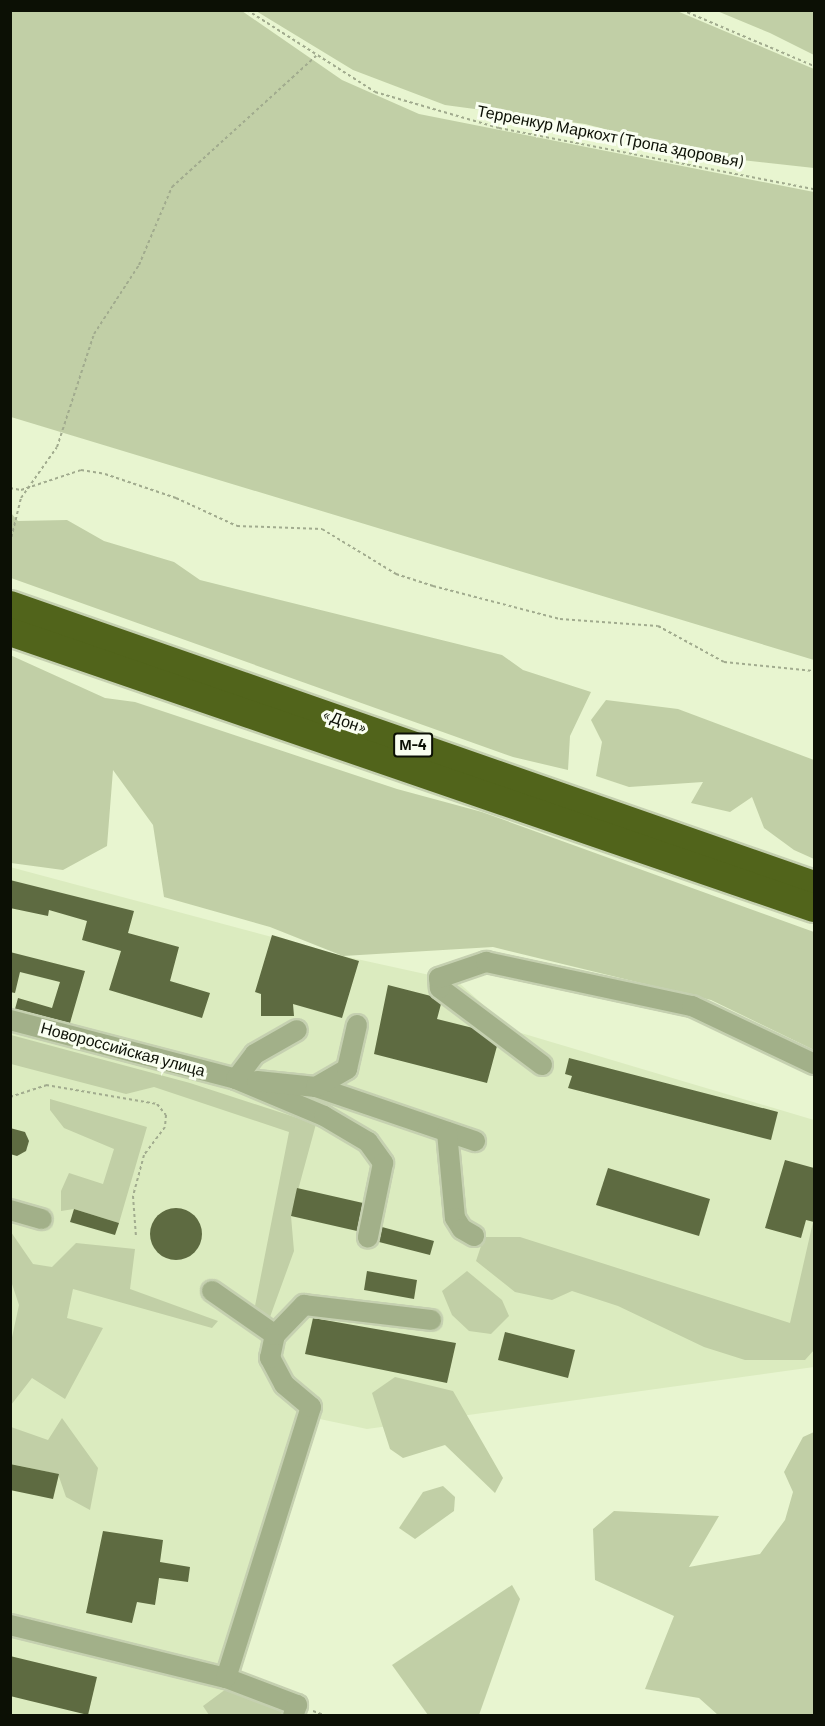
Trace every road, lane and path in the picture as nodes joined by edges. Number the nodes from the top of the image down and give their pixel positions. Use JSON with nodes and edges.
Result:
{"nodes":[{"id":1,"x":247,"y":10,"type":"edge"},
{"id":2,"x":682,"y":10,"type":"edge"},
{"id":3,"x":316,"y":56,"type":"junction"},
{"id":4,"x":814,"y":66,"type":"edge"},
{"id":5,"x":814,"y":189,"type":"edge"},
{"id":6,"x":10,"y":488,"type":"edge"},
{"id":7,"x":30,"y":488,"type":"junction"},
{"id":8,"x":10,"y":543,"type":"edge"},
{"id":9,"x":10,"y":605,"type":"edge"},
{"id":10,"x":10,"y":633,"type":"edge"},
{"id":11,"x":814,"y":671,"type":"edge"},
{"id":12,"x":814,"y":885,"type":"edge"},
{"id":13,"x":814,"y":908,"type":"edge"},
{"id":14,"x":10,"y":1020,"type":"edge"},
{"id":15,"x":357,"y":1025,"type":"dead end"},
{"id":16,"x":297,"y":1030,"type":"dead end"},
{"id":17,"x":814,"y":1064,"type":"edge"},
{"id":18,"x":542,"y":1065,"type":"dead end"},
{"id":19,"x":236,"y":1079,"type":"junction"},
{"id":20,"x":316,"y":1087,"type":"junction"},
{"id":21,"x":10,"y":1097,"type":"edge"},
{"id":22,"x":447,"y":1132,"type":"junction"},
{"id":23,"x":475,"y":1141,"type":"dead end"},
{"id":24,"x":10,"y":1210,"type":"edge"},
{"id":25,"x":42,"y":1219,"type":"dead end"},
{"id":26,"x":474,"y":1236,"type":"dead end"},
{"id":27,"x":136,"y":1237,"type":"dead end"},
{"id":28,"x":368,"y":1237,"type":"dead end"},
{"id":29,"x":212,"y":1291,"type":"dead end"},
{"id":30,"x":431,"y":1320,"type":"dead end"},
{"id":31,"x":275,"y":1335,"type":"junction"},
{"id":32,"x":10,"y":1625,"type":"edge"},
{"id":33,"x":226,"y":1678,"type":"junction"},
{"id":34,"x":293,"y":1716,"type":"edge"}],
"edges":[{"from":1,"to":3,"type":"path","name":"Терренкур Маркохт (Тропа здоровья)"},
{"from":2,"to":4,"type":"path"},
{"from":3,"to":5,"type":"path","name":"Терренкур Маркохт (Тропа здоровья)"},
{"from":3,"to":7,"type":"path"},
{"from":6,"to":7,"type":"path"},
{"from":7,"to":8,"type":"path"},
{"from":7,"to":11,"type":"path"},
{"from":9,"to":12,"type":"highway","name":"«Дон»","number":"М-4"},
{"from":10,"to":13,"type":"highway","name":"«Дон»","number":"М-4"},
{"from":14,"to":19,"type":"street","name":"Новороссийская улица"},
{"from":15,"to":20,"type":"street"},
{"from":16,"to":19,"type":"street"},
{"from":17,"to":18,"type":"street"},
{"from":19,"to":20,"type":"street"},
{"from":19,"to":28,"type":"street"},
{"from":20,"to":22,"type":"street"},
{"from":21,"to":27,"type":"path"},
{"from":22,"to":23,"type":"street"},
{"from":22,"to":26,"type":"street"},
{"from":24,"to":25,"type":"street"},
{"from":29,"to":31,"type":"street"},
{"from":30,"to":31,"type":"street"},
{"from":31,"to":33,"type":"street"},
{"from":32,"to":33,"type":"street"},
{"from":33,"to":34,"type":"street"}]}
